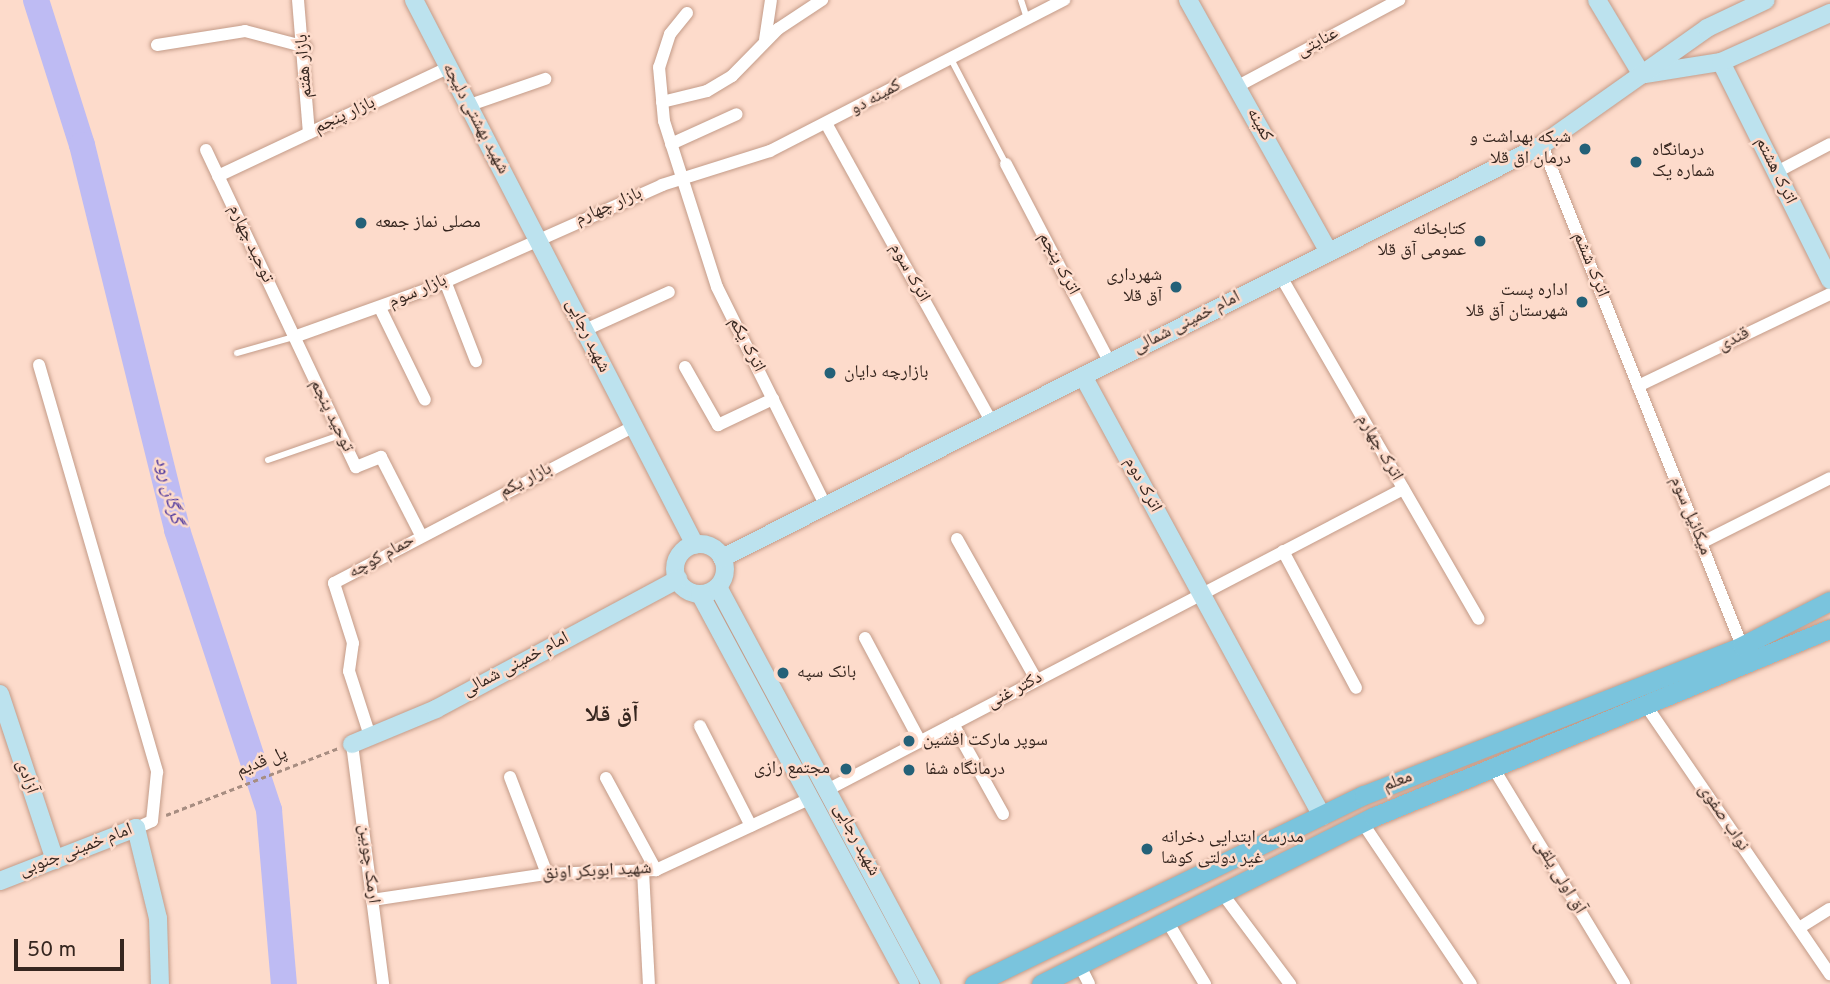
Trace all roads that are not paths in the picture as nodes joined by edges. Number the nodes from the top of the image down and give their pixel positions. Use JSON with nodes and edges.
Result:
{"nodes":[{"id":1,"x":298,"y":0,"type":"edge"},
{"id":2,"x":414,"y":0,"type":"edge"},
{"id":3,"x":771,"y":0,"type":"edge"},
{"id":4,"x":822,"y":0,"type":"edge"},
{"id":5,"x":1021,"y":0,"type":"edge"},
{"id":6,"x":1065,"y":0,"type":"edge"},
{"id":7,"x":1188,"y":0,"type":"edge"},
{"id":8,"x":1399,"y":0,"type":"edge"},
{"id":9,"x":1597,"y":0,"type":"edge"},
{"id":10,"x":1766,"y":0,"type":"edge"},
{"id":11,"x":687,"y":13,"type":"dead end"},
{"id":12,"x":1830,"y":13,"type":"edge"},
{"id":13,"x":1027,"y":19,"type":"junction"},
{"id":14,"x":765,"y":40,"type":"junction"},
{"id":15,"x":158,"y":45,"type":"dead end"},
{"id":16,"x":306,"y":47,"type":"junction"},
{"id":17,"x":950,"y":57,"type":"junction"},
{"id":18,"x":1721,"y":62,"type":"junction"},
{"id":19,"x":447,"y":68,"type":"junction"},
{"id":20,"x":1642,"y":75,"type":"junction"},
{"id":21,"x":545,"y":79,"type":"dead end"},
{"id":22,"x":1238,"y":86,"type":"junction"},
{"id":23,"x":662,"y":102,"type":"junction"},
{"id":24,"x":467,"y":106,"type":"junction"},
{"id":25,"x":737,"y":114,"type":"dead end"},
{"id":26,"x":827,"y":125,"type":"junction"},
{"id":27,"x":309,"y":133,"type":"junction"},
{"id":28,"x":671,"y":144,"type":"junction"},
{"id":29,"x":1830,"y":144,"type":"edge"},
{"id":30,"x":1542,"y":145,"type":"junction"},
{"id":31,"x":206,"y":150,"type":"dead end"},
{"id":32,"x":1006,"y":164,"type":"joint"},
{"id":33,"x":1775,"y":173,"type":"junction"},
{"id":34,"x":218,"y":176,"type":"junction"},
{"id":35,"x":681,"y":181,"type":"junction"},
{"id":36,"x":538,"y":237,"type":"junction"},
{"id":37,"x":1328,"y":250,"type":"junction"},
{"id":38,"x":1280,"y":275,"type":"junction"},
{"id":39,"x":1830,"y":280,"type":"edge"},
{"id":40,"x":444,"y":281,"type":"junction"},
{"id":41,"x":669,"y":292,"type":"dead end"},
{"id":42,"x":1830,"y":294,"type":"edge"},
{"id":43,"x":380,"y":309,"type":"junction"},
{"id":44,"x":585,"y":330,"type":"junction"},
{"id":45,"x":294,"y":337,"type":"junction"},
{"id":46,"x":237,"y":353,"type":"dead end"},
{"id":47,"x":475,"y":361,"type":"dead end"},
{"id":48,"x":1110,"y":363,"type":"junction"},
{"id":49,"x":39,"y":365,"type":"dead end"},
{"id":50,"x":685,"y":367,"type":"dead end"},
{"id":51,"x":1083,"y":376,"type":"junction"},
{"id":52,"x":1638,"y":386,"type":"junction"},
{"id":53,"x":773,"y":399,"type":"junction"},
{"id":54,"x":425,"y":400,"type":"dead end"},
{"id":55,"x":991,"y":421,"type":"junction"},
{"id":56,"x":632,"y":427,"type":"junction"},
{"id":57,"x":340,"y":435,"type":"junction"},
{"id":58,"x":268,"y":460,"type":"dead end"},
{"id":59,"x":1830,"y":478,"type":"edge"},
{"id":60,"x":1403,"y":489,"type":"junction"},
{"id":61,"x":825,"y":505,"type":"junction"},
{"id":62,"x":421,"y":535,"type":"junction"},
{"id":63,"x":957,"y":539,"type":"dead end"},
{"id":64,"x":1701,"y":543,"type":"junction"},
{"id":65,"x":695,"y":545,"type":"junction"},
{"id":66,"x":1283,"y":551,"type":"junction"},
{"id":67,"x":722,"y":558,"type":"junction"},
{"id":68,"x":678,"y":579,"type":"junction"},
{"id":69,"x":718,"y":587,"type":"junction"},
{"id":70,"x":700,"y":594,"type":"junction"},
{"id":71,"x":1201,"y":594,"type":"junction"},
{"id":72,"x":1830,"y":601,"type":"edge"},
{"id":73,"x":1479,"y":619,"type":"dead end"},
{"id":74,"x":1830,"y":629,"type":"edge"},
{"id":75,"x":865,"y":638,"type":"dead end"},
{"id":76,"x":1742,"y":646,"type":"junction"},
{"id":77,"x":1036,"y":679,"type":"junction"},
{"id":78,"x":1356,"y":688,"type":"dead end"},
{"id":79,"x":0,"y":694,"type":"edge"},
{"id":80,"x":1647,"y":707,"type":"junction"},
{"id":81,"x":953,"y":724,"type":"junction"},
{"id":82,"x":700,"y":726,"type":"dead end"},
{"id":83,"x":370,"y":736,"type":"junction"},
{"id":84,"x":7,"y":741,"type":"edge"},
{"id":85,"x":920,"y":741,"type":"junction"},
{"id":86,"x":352,"y":744,"type":"joint"},
{"id":87,"x":1494,"y":769,"type":"junction"},
{"id":88,"x":510,"y":777,"type":"dead end"},
{"id":89,"x":606,"y":778,"type":"dead end"},
{"id":90,"x":829,"y":789,"type":"junction"},
{"id":91,"x":1364,"y":795,"type":"junction"},
{"id":92,"x":809,"y":799,"type":"junction"},
{"id":93,"x":1003,"y":814,"type":"dead end"},
{"id":94,"x":1322,"y":816,"type":"junction"},
{"id":95,"x":1367,"y":819,"type":"junction"},
{"id":96,"x":144,"y":825,"type":"junction"},
{"id":97,"x":751,"y":826,"type":"junction"},
{"id":98,"x":55,"y":860,"type":"junction"},
{"id":99,"x":650,"y":871,"type":"junction"},
{"id":100,"x":547,"y":874,"type":"junction"},
{"id":101,"x":0,"y":881,"type":"edge"},
{"id":102,"x":1222,"y":893,"type":"junction"},
{"id":103,"x":372,"y":900,"type":"junction"},
{"id":104,"x":1830,"y":909,"type":"edge"},
{"id":105,"x":1167,"y":920,"type":"junction"},
{"id":106,"x":1798,"y":928,"type":"junction"},
{"id":107,"x":1079,"y":964,"type":"junction"},
{"id":108,"x":1830,"y":974,"type":"edge"},
{"id":109,"x":160,"y":984,"type":"edge"},
{"id":110,"x":383,"y":984,"type":"edge"},
{"id":111,"x":649,"y":984,"type":"edge"},
{"id":112,"x":910,"y":984,"type":"edge"},
{"id":113,"x":931,"y":984,"type":"edge"},
{"id":114,"x":974,"y":984,"type":"edge"},
{"id":115,"x":1041,"y":984,"type":"edge"},
{"id":116,"x":1089,"y":984,"type":"edge"},
{"id":117,"x":1205,"y":984,"type":"edge"},
{"id":118,"x":1290,"y":984,"type":"edge"},
{"id":119,"x":1471,"y":984,"type":"edge"},
{"id":120,"x":1624,"y":984,"type":"edge"}],
"edges":[{"from":1,"to":16,"type":"street","name":"بازار هفتم"},
{"from":2,"to":19,"type":"main road","name":"شهید بهشتی دلیجه"},
{"from":3,"to":14,"type":"street"},
{"from":4,"to":14,"type":"street"},
{"from":5,"to":13,"type":"lane"},
{"from":6,"to":13,"type":"street","name":"کمینه دو"},
{"from":7,"to":22,"type":"main road","name":"کمینه"},
{"from":8,"to":22,"type":"street","name":"عنایتی"},
{"from":9,"to":20,"type":"main road"},
{"from":10,"to":20,"type":"main road","name":"امام خمینی شمالی"},
{"from":11,"to":23,"type":"street","name":"اترک یکم"},
{"from":12,"to":18,"type":"main road","name":"امام خمینی شمالی"},
{"from":13,"to":17,"type":"street","name":"کمینه دو"},
{"from":14,"to":23,"type":"street"},
{"from":15,"to":16,"type":"street"},
{"from":16,"to":27,"type":"street","name":"بازار هفتم"},
{"from":17,"to":26,"type":"street","name":"کمینه دو"},
{"from":17,"to":32,"type":"lane"},
{"from":18,"to":20,"type":"main road","name":"امام خمینی شمالی"},
{"from":18,"to":33,"type":"main road","name":"اترک هشتم"},
{"from":19,"to":24,"type":"main road","name":"شهید بهشتی دلیجه"},
{"from":19,"to":27,"type":"street","name":"بازار پنجم"},
{"from":20,"to":30,"type":"main road","name":"امام خمینی شمالی"},
{"from":21,"to":24,"type":"street"},
{"from":22,"to":37,"type":"main road","name":"کمینه"},
{"from":23,"to":28,"type":"street","name":"اترک یکم"},
{"from":24,"to":36,"type":"main road","name":"شهید بهشتی دلیجه"},
{"from":25,"to":28,"type":"street"},
{"from":26,"to":35,"type":"street","name":"کمینه دو"},
{"from":26,"to":55,"type":"street","name":"اترک سوم"},
{"from":27,"to":34,"type":"street","name":"بازار پنجم"},
{"from":28,"to":35,"type":"street","name":"اترک یکم"},
{"from":29,"to":33,"type":"street"},
{"from":30,"to":37,"type":"main road","name":"امام خمینی شمالی"},
{"from":30,"to":52,"type":"street","name":"اترک ششم"},
{"from":31,"to":34,"type":"street","name":"توحید چهارم"},
{"from":32,"to":48,"type":"street","name":"اترک پنجم"},
{"from":33,"to":39,"type":"main road","name":"اترک هشتم"},
{"from":34,"to":45,"type":"street","name":"توحید چهارم"},
{"from":35,"to":36,"type":"street","name":"بازار چهارم"},
{"from":35,"to":53,"type":"street","name":"اترک یکم"},
{"from":36,"to":40,"type":"street","name":"بازار سوم"},
{"from":36,"to":44,"type":"main road","name":"شهید رجایی"},
{"from":37,"to":38,"type":"main road","name":"امام خمینی شمالی"},
{"from":38,"to":48,"type":"main road","name":"امام خمینی شمالی"},
{"from":38,"to":60,"type":"street","name":"اترک چهارم"},
{"from":40,"to":43,"type":"street","name":"بازار سوم"},
{"from":40,"to":47,"type":"street"},
{"from":41,"to":44,"type":"street"},
{"from":42,"to":52,"type":"street","name":"قندی"},
{"from":43,"to":45,"type":"street","name":"بازار سوم"},
{"from":43,"to":54,"type":"street"},
{"from":44,"to":56,"type":"main road","name":"شهید رجایی"},
{"from":45,"to":46,"type":"lane"},
{"from":45,"to":57,"type":"street","name":"توحید پنجم"},
{"from":48,"to":51,"type":"main road","name":"امام خمینی شمالی"},
{"from":49,"to":96,"type":"street"},
{"from":50,"to":53,"type":"street"},
{"from":51,"to":55,"type":"main road","name":"امام خمینی شمالی"},
{"from":51,"to":71,"type":"main road","name":"اترک دوم"},
{"from":52,"to":64,"type":"street","name":"میکائیل سوم"},
{"from":53,"to":61,"type":"street","name":"اترک یکم"},
{"from":55,"to":61,"type":"main road","name":"امام خمینی شمالی"},
{"from":56,"to":62,"type":"street","name":"بازار یکم"},
{"from":56,"to":65,"type":"main road","name":"شهید رجایی"},
{"from":57,"to":58,"type":"lane"},
{"from":57,"to":62,"type":"street","name":"توحید پنجم"},
{"from":59,"to":64,"type":"street"},
{"from":60,"to":66,"type":"street","name":"دکتر غنی"},
{"from":60,"to":73,"type":"street","name":"اترک چهارم"},
{"from":61,"to":67,"type":"main road","name":"امام خمینی شمالی"},
{"from":62,"to":83,"type":"street","name":"حمام کوچه"},
{"from":63,"to":77,"type":"street"},
{"from":64,"to":76,"type":"street","name":"میکائیل سوم"},
{"from":65,"to":67,"type":"main road"},
{"from":65,"to":68,"type":"main road"},
{"from":66,"to":71,"type":"street","name":"دکتر غنی"},
{"from":66,"to":78,"type":"street"},
{"from":67,"to":69,"type":"main road"},
{"from":68,"to":70,"type":"main road"},
{"from":68,"to":83,"type":"main road","name":"امام خمینی شمالی"},
{"from":69,"to":70,"type":"main road"},
{"from":69,"to":90,"type":"main road","name":"شهید رجایی"},
{"from":70,"to":92,"type":"main road","name":"شهید رجایی"},
{"from":71,"to":77,"type":"street","name":"دکتر غنی"},
{"from":71,"to":94,"type":"main road","name":"اترک دوم"},
{"from":72,"to":76,"type":"main road","name":"معلم"},
{"from":74,"to":80,"type":"main road","name":"معلم"},
{"from":75,"to":85,"type":"street"},
{"from":76,"to":91,"type":"main road","name":"معلم"},
{"from":77,"to":81,"type":"street","name":"دکتر غنی"},
{"from":79,"to":84,"type":"main road","name":"آزادی"},
{"from":80,"to":87,"type":"main road","name":"معلم"},
{"from":80,"to":106,"type":"street","name":"نواب صفوی"},
{"from":81,"to":85,"type":"street","name":"دکتر غنی"},
{"from":81,"to":93,"type":"street"},
{"from":82,"to":97,"type":"street"},
{"from":83,"to":86,"type":"main road","name":"امام خمینی شمالی"},
{"from":84,"to":98,"type":"main road","name":"آزادی"},
{"from":85,"to":90,"type":"street","name":"دکتر غنی"},
{"from":86,"to":103,"type":"street","name":"ارمک چوبین"},
{"from":87,"to":95,"type":"main road","name":"معلم"},
{"from":87,"to":120,"type":"street","name":"آق اولی یلقی"},
{"from":88,"to":100,"type":"street"},
{"from":89,"to":99,"type":"street"},
{"from":90,"to":113,"type":"main road","name":"شهید رجایی"},
{"from":91,"to":94,"type":"main road","name":"معلم"},
{"from":91,"to":95,"type":"main road"},
{"from":92,"to":97,"type":"street","name":"شهید ابوبکر اونق"},
{"from":92,"to":112,"type":"main road","name":"شهید رجایی"},
{"from":94,"to":114,"type":"main road","name":"معلم"},
{"from":95,"to":102,"type":"main road","name":"معلم"},
{"from":95,"to":119,"type":"street"},
{"from":96,"to":98,"type":"main road","name":"امام خمینی جنوبی"},
{"from":96,"to":109,"type":"main road"},
{"from":97,"to":99,"type":"street","name":"شهید ابوبکر اونق"},
{"from":98,"to":101,"type":"main road","name":"امام خمینی جنوبی"},
{"from":99,"to":100,"type":"street","name":"شهید ابوبکر اونق"},
{"from":99,"to":111,"type":"street"},
{"from":100,"to":103,"type":"street","name":"شهید ابوبکر اونق"},
{"from":102,"to":105,"type":"main road","name":"معلم"},
{"from":102,"to":118,"type":"street"},
{"from":103,"to":110,"type":"street","name":"ارمک چوبین"},
{"from":104,"to":106,"type":"street"},
{"from":105,"to":107,"type":"main road","name":"معلم"},
{"from":105,"to":117,"type":"street"},
{"from":106,"to":108,"type":"street","name":"نواب صفوی"},
{"from":107,"to":115,"type":"main road","name":"معلم"},
{"from":107,"to":116,"type":"street"}]}
